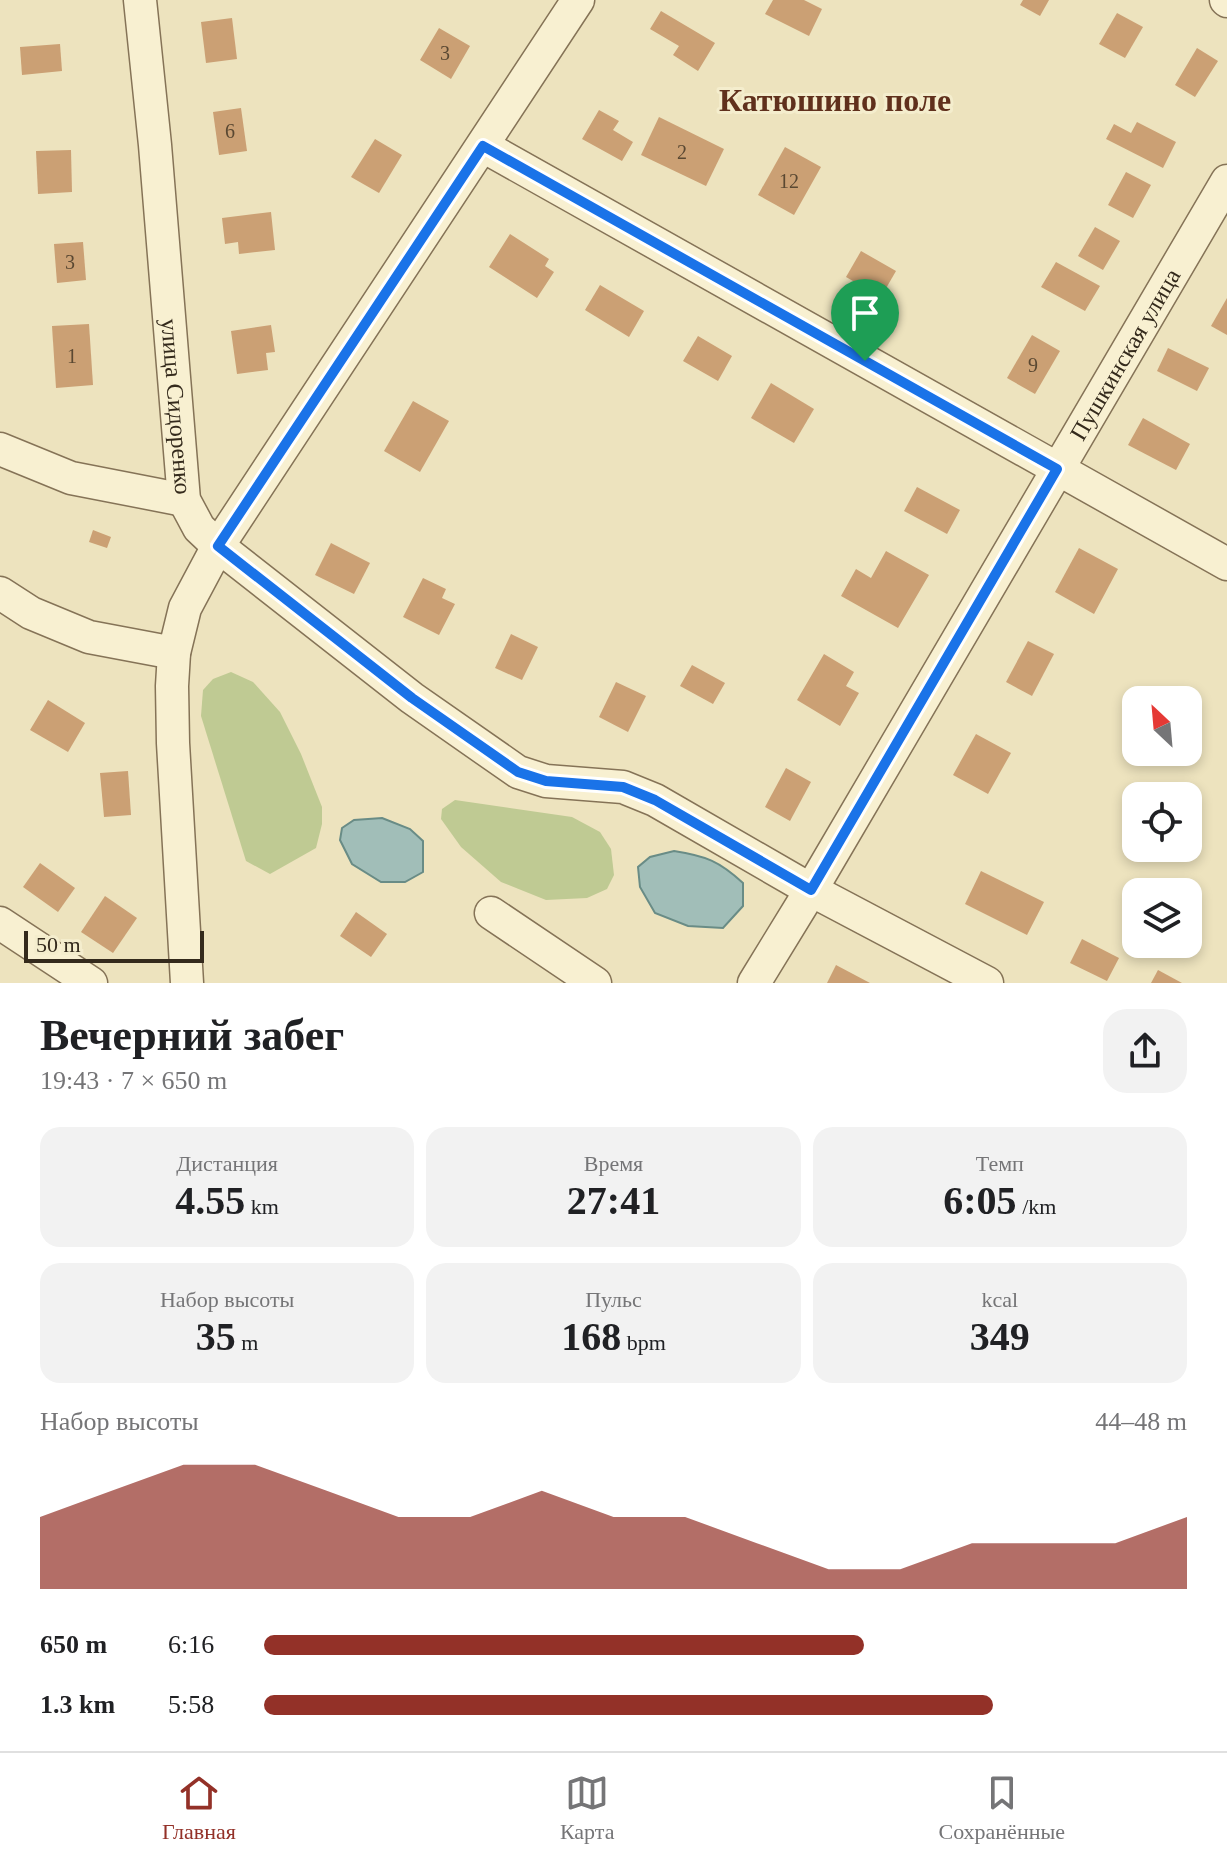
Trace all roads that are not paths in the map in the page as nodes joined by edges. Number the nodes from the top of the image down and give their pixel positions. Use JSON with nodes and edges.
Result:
{"nodes":[{"id":1,"x":140,"y":0,"type":"edge"},
{"id":2,"x":578,"y":0,"type":"edge"},
{"id":3,"x":483,"y":146,"type":"junction"},
{"id":4,"x":1227,"y":181,"type":"edge"},
{"id":5,"x":0,"y":449,"type":"edge"},
{"id":6,"x":1057,"y":469,"type":"junction"},
{"id":7,"x":184,"y":500,"type":"junction"},
{"id":8,"x":218,"y":546,"type":"junction"},
{"id":9,"x":1227,"y":564,"type":"edge"},
{"id":10,"x":0,"y":593,"type":"edge"},
{"id":11,"x":174,"y":653,"type":"junction"},
{"id":12,"x":811,"y":890,"type":"junction"},
{"id":13,"x":491,"y":913,"type":"dead end"},
{"id":14,"x":0,"y":923,"type":"edge"},
{"id":15,"x":14,"y":946,"type":"edge"},
{"id":16,"x":91,"y":983,"type":"edge"},
{"id":17,"x":187,"y":983,"type":"edge"},
{"id":18,"x":595,"y":983,"type":"edge"},
{"id":19,"x":754,"y":983,"type":"edge"},
{"id":20,"x":987,"y":983,"type":"edge"}],
"edges":[{"from":1,"to":7,"type":"street","name":"улица Сидоренко"},
{"from":2,"to":3,"type":"street"},
{"from":3,"to":6,"type":"street"},
{"from":3,"to":8,"type":"street"},
{"from":4,"to":6,"type":"street","name":"Пушкинская улица"},
{"from":5,"to":7,"type":"street"},
{"from":6,"to":9,"type":"street"},
{"from":6,"to":12,"type":"street","name":"Пушкинская улица"},
{"from":7,"to":8,"type":"street","name":"улица Сидоренко"},
{"from":8,"to":11,"type":"street"},
{"from":8,"to":12,"type":"street","name":"улица Сидоренко"},
{"from":10,"to":11,"type":"street"},
{"from":11,"to":17,"type":"street"},
{"from":12,"to":19,"type":"street","name":"Пушкинская улица"},
{"from":12,"to":20,"type":"street","name":"улица Сидоренко"},
{"from":13,"to":18,"type":"street"},
{"from":14,"to":15,"type":"street"},
{"from":15,"to":16,"type":"street"}]}
